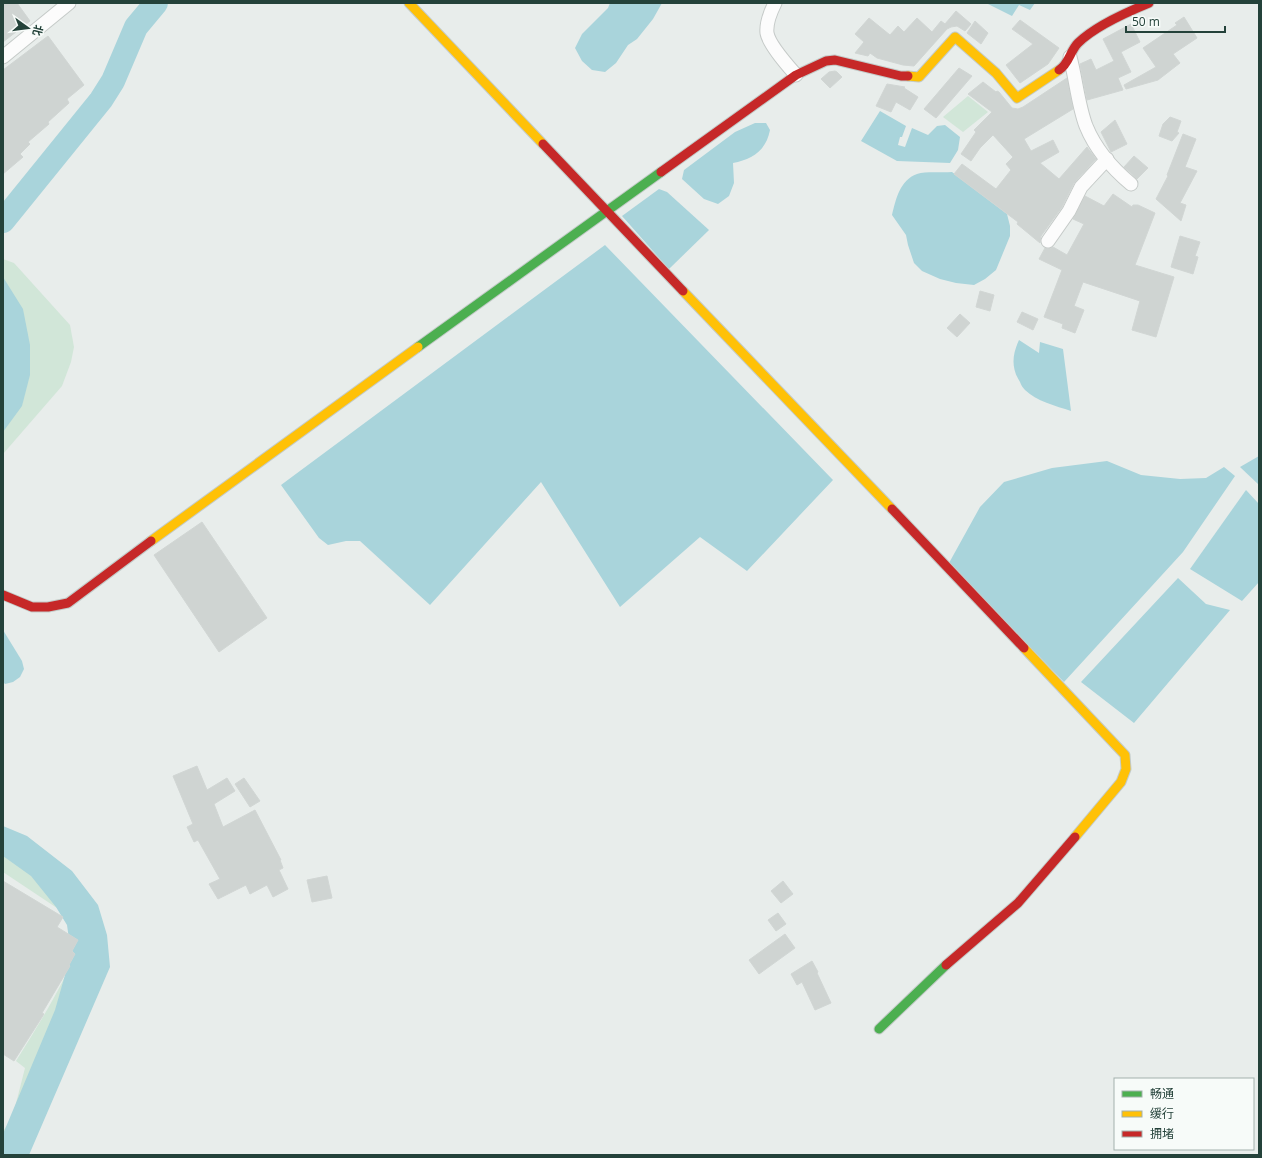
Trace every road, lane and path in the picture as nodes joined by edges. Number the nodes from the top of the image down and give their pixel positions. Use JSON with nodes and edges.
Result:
{"nodes":[{"id":1,"x":69,"y":3,"type":"edge"},
{"id":2,"x":409,"y":3,"type":"edge"},
{"id":3,"x":776,"y":3,"type":"edge"},
{"id":4,"x":1149,"y":3,"type":"edge"},
{"id":5,"x":3,"y":57,"type":"edge"},
{"id":6,"x":1070,"y":57,"type":"junction"},
{"id":7,"x":796,"y":76,"type":"junction"},
{"id":8,"x":1107,"y":159,"type":"junction"},
{"id":9,"x":1131,"y":184,"type":"dead end"},
{"id":10,"x":606,"y":210,"type":"junction"},
{"id":11,"x":1048,"y":241,"type":"dead end"},
{"id":12,"x":3,"y":595,"type":"edge"},
{"id":13,"x":879,"y":1029,"type":"dead end"}],
"edges":[{"from":1,"to":5,"type":"street"},
{"from":2,"to":10,"type":"street"},
{"from":3,"to":7,"type":"street"},
{"from":4,"to":6,"type":"street"},
{"from":6,"to":7,"type":"street"},
{"from":6,"to":8,"type":"street"},
{"from":7,"to":10,"type":"street"},
{"from":8,"to":9,"type":"street"},
{"from":8,"to":11,"type":"street"},
{"from":10,"to":12,"type":"street"},
{"from":10,"to":13,"type":"street"}]}
